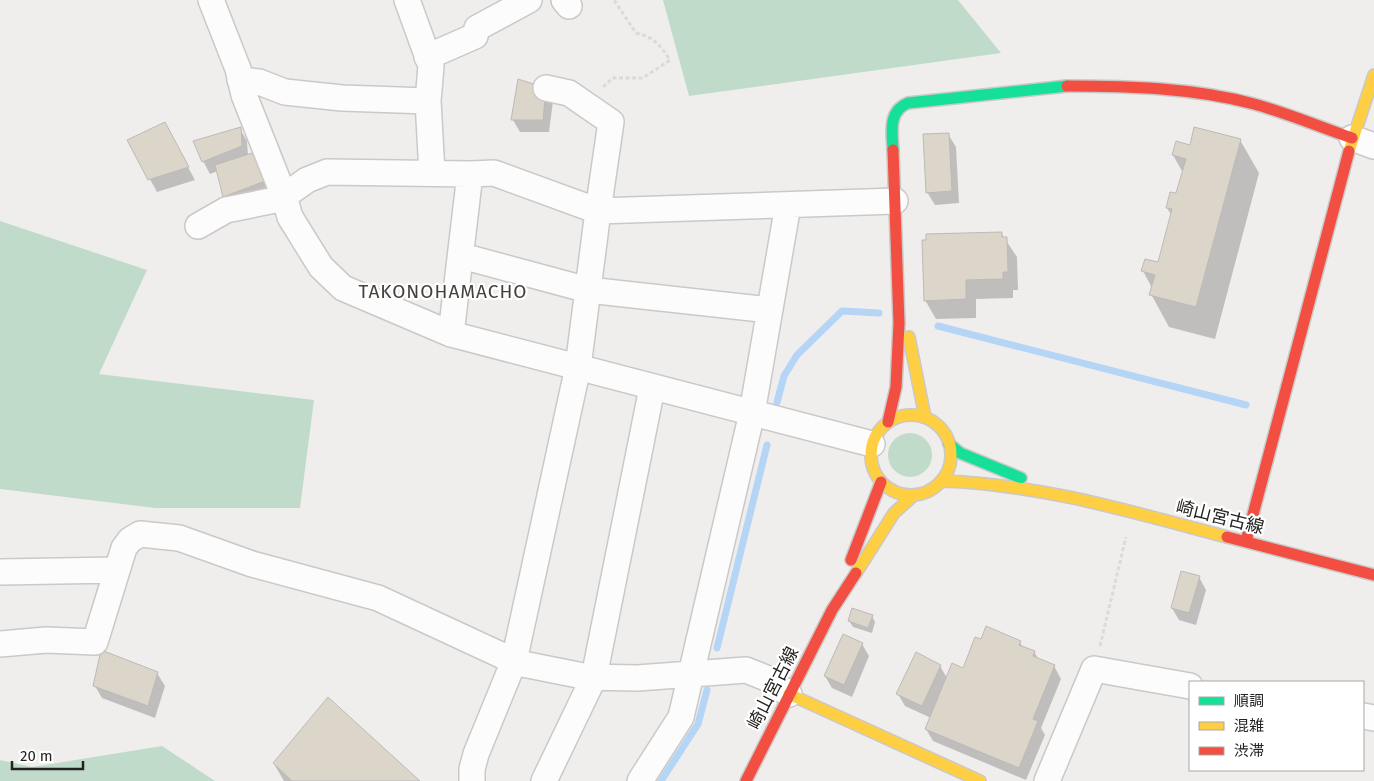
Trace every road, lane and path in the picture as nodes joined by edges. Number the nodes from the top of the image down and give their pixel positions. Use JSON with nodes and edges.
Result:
{"nodes":[{"id":1,"x":211,"y":0,"type":"edge"},
{"id":2,"x":407,"y":0,"type":"edge"},
{"id":3,"x":529,"y":0,"type":"edge"},
{"id":4,"x":614,"y":0,"type":"edge"},
{"id":5,"x":501,"y":7,"type":"edge"},
{"id":6,"x":427,"y":57,"type":"junction"},
{"id":7,"x":1374,"y":75,"type":"edge"},
{"id":8,"x":240,"y":80,"type":"junction"},
{"id":9,"x":546,"y":88,"type":"dead end"},
{"id":10,"x":428,"y":101,"type":"junction"},
{"id":11,"x":587,"y":104,"type":"junction"},
{"id":12,"x":1363,"y":142,"type":"edge"},
{"id":13,"x":432,"y":173,"type":"junction"},
{"id":14,"x":470,"y":174,"type":"junction"},
{"id":15,"x":284,"y":196,"type":"junction"},
{"id":16,"x":895,"y":201,"type":"junction"},
{"id":17,"x":788,"y":205,"type":"junction"},
{"id":18,"x":598,"y":211,"type":"junction"},
{"id":19,"x":198,"y":226,"type":"dead end"},
{"id":20,"x":462,"y":256,"type":"junction"},
{"id":21,"x":588,"y":290,"type":"junction"},
{"id":22,"x":901,"y":298,"type":"junction"},
{"id":23,"x":770,"y":310,"type":"junction"},
{"id":24,"x":451,"y":334,"type":"junction"},
{"id":25,"x":578,"y":367,"type":"junction"},
{"id":26,"x":652,"y":388,"type":"junction"},
{"id":27,"x":752,"y":413,"type":"junction"},
{"id":28,"x":925,"y":417,"type":"junction"},
{"id":29,"x":888,"y":422,"type":"junction"},
{"id":30,"x":872,"y":444,"type":"junction"},
{"id":31,"x":949,"y":444,"type":"junction"},
{"id":32,"x":941,"y":481,"type":"junction"},
{"id":33,"x":881,"y":482,"type":"junction"},
{"id":34,"x":1057,"y":493,"type":"junction"},
{"id":35,"x":914,"y":495,"type":"junction"},
{"id":36,"x":1127,"y":534,"type":"dead end"},
{"id":37,"x":1246,"y":541,"type":"junction"},
{"id":38,"x":117,"y":570,"type":"junction"},
{"id":39,"x":0,"y":572,"type":"edge"},
{"id":40,"x":1374,"y":575,"type":"edge"},
{"id":41,"x":832,"y":610,"type":"junction"},
{"id":42,"x":0,"y":644,"type":"edge"},
{"id":43,"x":514,"y":661,"type":"junction"},
{"id":44,"x":1094,"y":669,"type":"junction"},
{"id":45,"x":692,"y":674,"type":"junction"},
{"id":46,"x":594,"y":677,"type":"junction"},
{"id":47,"x":1189,"y":686,"type":"edge"},
{"id":48,"x":789,"y":694,"type":"junction"},
{"id":49,"x":472,"y":781,"type":"edge"},
{"id":50,"x":544,"y":781,"type":"edge"},
{"id":51,"x":640,"y":781,"type":"edge"},
{"id":52,"x":746,"y":781,"type":"edge"},
{"id":53,"x":980,"y":781,"type":"edge"},
{"id":54,"x":1047,"y":781,"type":"edge"}],
"edges":[{"from":1,"to":8,"type":"street"},
{"from":2,"to":6,"type":"street"},
{"from":3,"to":5,"type":"street"},
{"from":4,"to":11,"type":"path"},
{"from":5,"to":6,"type":"street"},
{"from":6,"to":10,"type":"street"},
{"from":7,"to":12,"type":"street"},
{"from":8,"to":10,"type":"street"},
{"from":8,"to":15,"type":"street"},
{"from":9,"to":11,"type":"street"},
{"from":10,"to":13,"type":"street"},
{"from":11,"to":18,"type":"street"},
{"from":12,"to":16,"type":"street"},
{"from":12,"to":37,"type":"street"},
{"from":13,"to":14,"type":"street"},
{"from":13,"to":15,"type":"street"},
{"from":14,"to":18,"type":"street"},
{"from":14,"to":20,"type":"street"},
{"from":15,"to":19,"type":"street"},
{"from":15,"to":24,"type":"street"},
{"from":16,"to":17,"type":"street"},
{"from":16,"to":22,"type":"street"},
{"from":17,"to":18,"type":"street"},
{"from":17,"to":23,"type":"street"},
{"from":18,"to":21,"type":"street"},
{"from":20,"to":21,"type":"street"},
{"from":20,"to":24,"type":"street"},
{"from":21,"to":23,"type":"street"},
{"from":21,"to":25,"type":"street"},
{"from":22,"to":28,"type":"street"},
{"from":22,"to":29,"type":"street"},
{"from":23,"to":27,"type":"street"},
{"from":24,"to":25,"type":"street"},
{"from":25,"to":26,"type":"street"},
{"from":25,"to":43,"type":"street"},
{"from":26,"to":27,"type":"street"},
{"from":26,"to":46,"type":"street"},
{"from":27,"to":30,"type":"street"},
{"from":27,"to":45,"type":"street"},
{"from":28,"to":29,"type":"street"},
{"from":28,"to":31,"type":"street","name":"崎山宮古線"},
{"from":29,"to":30,"type":"street"},
{"from":30,"to":33,"type":"street"},
{"from":31,"to":32,"type":"street"},
{"from":31,"to":34,"type":"street","name":"崎山宮古線"},
{"from":32,"to":34,"type":"street","name":"崎山宮古線"},
{"from":32,"to":35,"type":"street","name":"崎山宮古線"},
{"from":33,"to":35,"type":"street"},
{"from":33,"to":41,"type":"street","name":"崎山宮古線"},
{"from":34,"to":37,"type":"street","name":"崎山宮古線"},
{"from":35,"to":41,"type":"street","name":"崎山宮古線"},
{"from":36,"to":44,"type":"path"},
{"from":37,"to":40,"type":"street","name":"崎山宮古線"},
{"from":38,"to":39,"type":"street"},
{"from":38,"to":42,"type":"street"},
{"from":38,"to":43,"type":"street"},
{"from":41,"to":48,"type":"street","name":"崎山宮古線"},
{"from":43,"to":46,"type":"street"},
{"from":43,"to":49,"type":"street"},
{"from":44,"to":47,"type":"street"},
{"from":44,"to":54,"type":"street"},
{"from":45,"to":46,"type":"street"},
{"from":45,"to":48,"type":"street"},
{"from":45,"to":51,"type":"street"},
{"from":46,"to":50,"type":"street"},
{"from":48,"to":52,"type":"street","name":"崎山宮古線"},
{"from":48,"to":53,"type":"street"}]}
